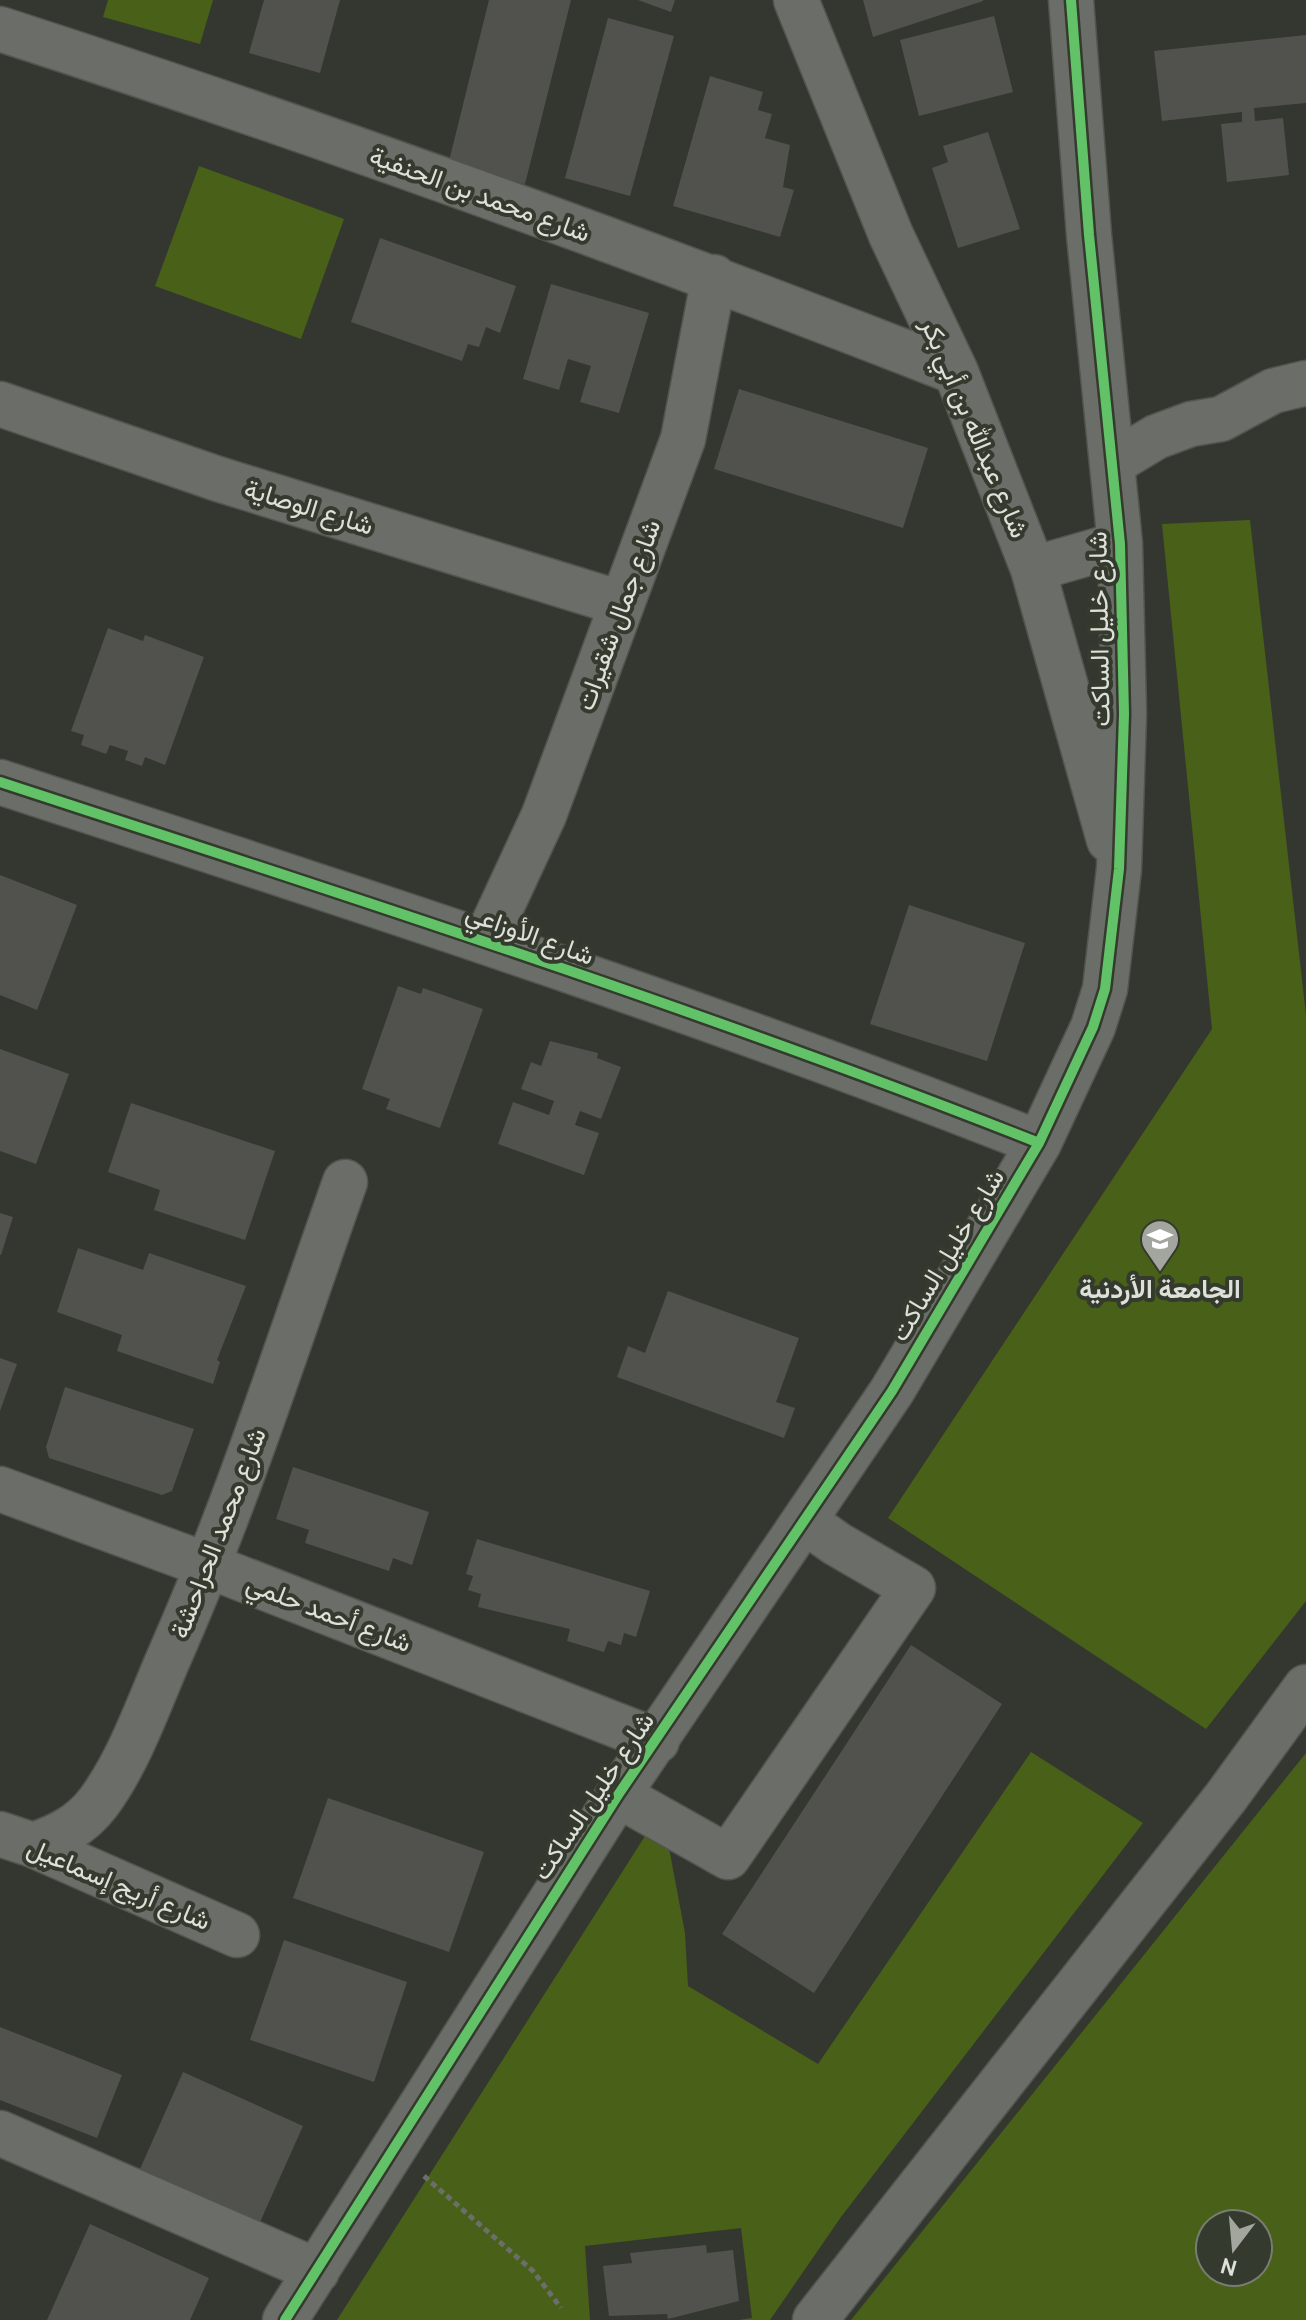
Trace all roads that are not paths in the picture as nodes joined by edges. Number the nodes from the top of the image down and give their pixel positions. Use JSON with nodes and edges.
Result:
{"nodes":[{"id":1,"x":796,"y":0,"type":"edge"},
{"id":2,"x":1071,"y":0,"type":"edge"},
{"id":3,"x":2,"y":35,"type":"edge"},
{"id":4,"x":714,"y":277,"type":"junction"},
{"id":5,"x":956,"y":372,"type":"junction"},
{"id":6,"x":1306,"y":383,"type":"edge"},
{"id":7,"x":0,"y":404,"type":"edge"},
{"id":8,"x":1113,"y":463,"type":"junction"},
{"id":9,"x":1120,"y":544,"type":"junction"},
{"id":10,"x":1033,"y":569,"type":"junction"},
{"id":11,"x":620,"y":603,"type":"junction"},
{"id":12,"x":0,"y":782,"type":"edge"},
{"id":13,"x":1119,"y":869,"type":"junction"},
{"id":14,"x":486,"y":940,"type":"junction"},
{"id":15,"x":1039,"y":1143,"type":"junction"},
{"id":16,"x":345,"y":1182,"type":"dead end"},
{"id":17,"x":0,"y":1489,"type":"edge"},
{"id":18,"x":806,"y":1522,"type":"junction"},
{"id":19,"x":209,"y":1566,"type":"junction"},
{"id":20,"x":1306,"y":1687,"type":"edge"},
{"id":21,"x":657,"y":1741,"type":"junction"},
{"id":22,"x":618,"y":1795,"type":"junction"},
{"id":23,"x":17,"y":1839,"type":"edge"},
{"id":24,"x":237,"y":1935,"type":"dead end"},
{"id":25,"x":0,"y":2133,"type":"edge"},
{"id":26,"x":317,"y":2271,"type":"junction"},
{"id":27,"x":285,"y":2320,"type":"edge"},
{"id":28,"x":815,"y":2320,"type":"edge"}],
"edges":[{"from":1,"to":5,"type":"street","name":"شارع عبدالله بن أبي بكر"},
{"from":2,"to":8,"type":"street","name":"شارع خليل الساكت"},
{"from":3,"to":4,"type":"street","name":"شارع محمد بن الحنفية"},
{"from":4,"to":5,"type":"street","name":"شارع محمد بن الحنفية"},
{"from":4,"to":11,"type":"street","name":"شارع جمال شقيرات"},
{"from":5,"to":10,"type":"street","name":"شارع عبدالله بن أبي بكر"},
{"from":6,"to":8,"type":"street"},
{"from":7,"to":11,"type":"street","name":"شارع الوصاية"},
{"from":8,"to":9,"type":"street","name":"شارع خليل الساكت"},
{"from":9,"to":10,"type":"street"},
{"from":9,"to":13,"type":"street","name":"شارع خليل الساكت"},
{"from":10,"to":13,"type":"street","name":"شارع عبدالله بن أبي بكر"},
{"from":11,"to":14,"type":"street","name":"شارع جمال شقيرات"},
{"from":12,"to":14,"type":"street","name":"شارع الأوزاعي"},
{"from":13,"to":15,"type":"street","name":"شارع خليل الساكت"},
{"from":14,"to":15,"type":"street","name":"شارع الأوزاعي"},
{"from":15,"to":18,"type":"street","name":"شارع خليل الساكت"},
{"from":16,"to":19,"type":"street","name":"شارع محمد الحراحشة"},
{"from":17,"to":19,"type":"street","name":"شارع أحمد حلمي"},
{"from":18,"to":21,"type":"street","name":"شارع خليل الساكت"},
{"from":18,"to":22,"type":"street"},
{"from":19,"to":21,"type":"street","name":"شارع أحمد حلمي"},
{"from":19,"to":23,"type":"street","name":"شارع محمد الحراحشة"},
{"from":20,"to":28,"type":"street"},
{"from":21,"to":22,"type":"street","name":"شارع خليل الساكت"},
{"from":22,"to":26,"type":"street","name":"شارع خليل الساكت"},
{"from":23,"to":24,"type":"street","name":"شارع أريج إسماعيل"},
{"from":25,"to":26,"type":"street"},
{"from":26,"to":27,"type":"street","name":"شارع خليل الساكت"}]}
